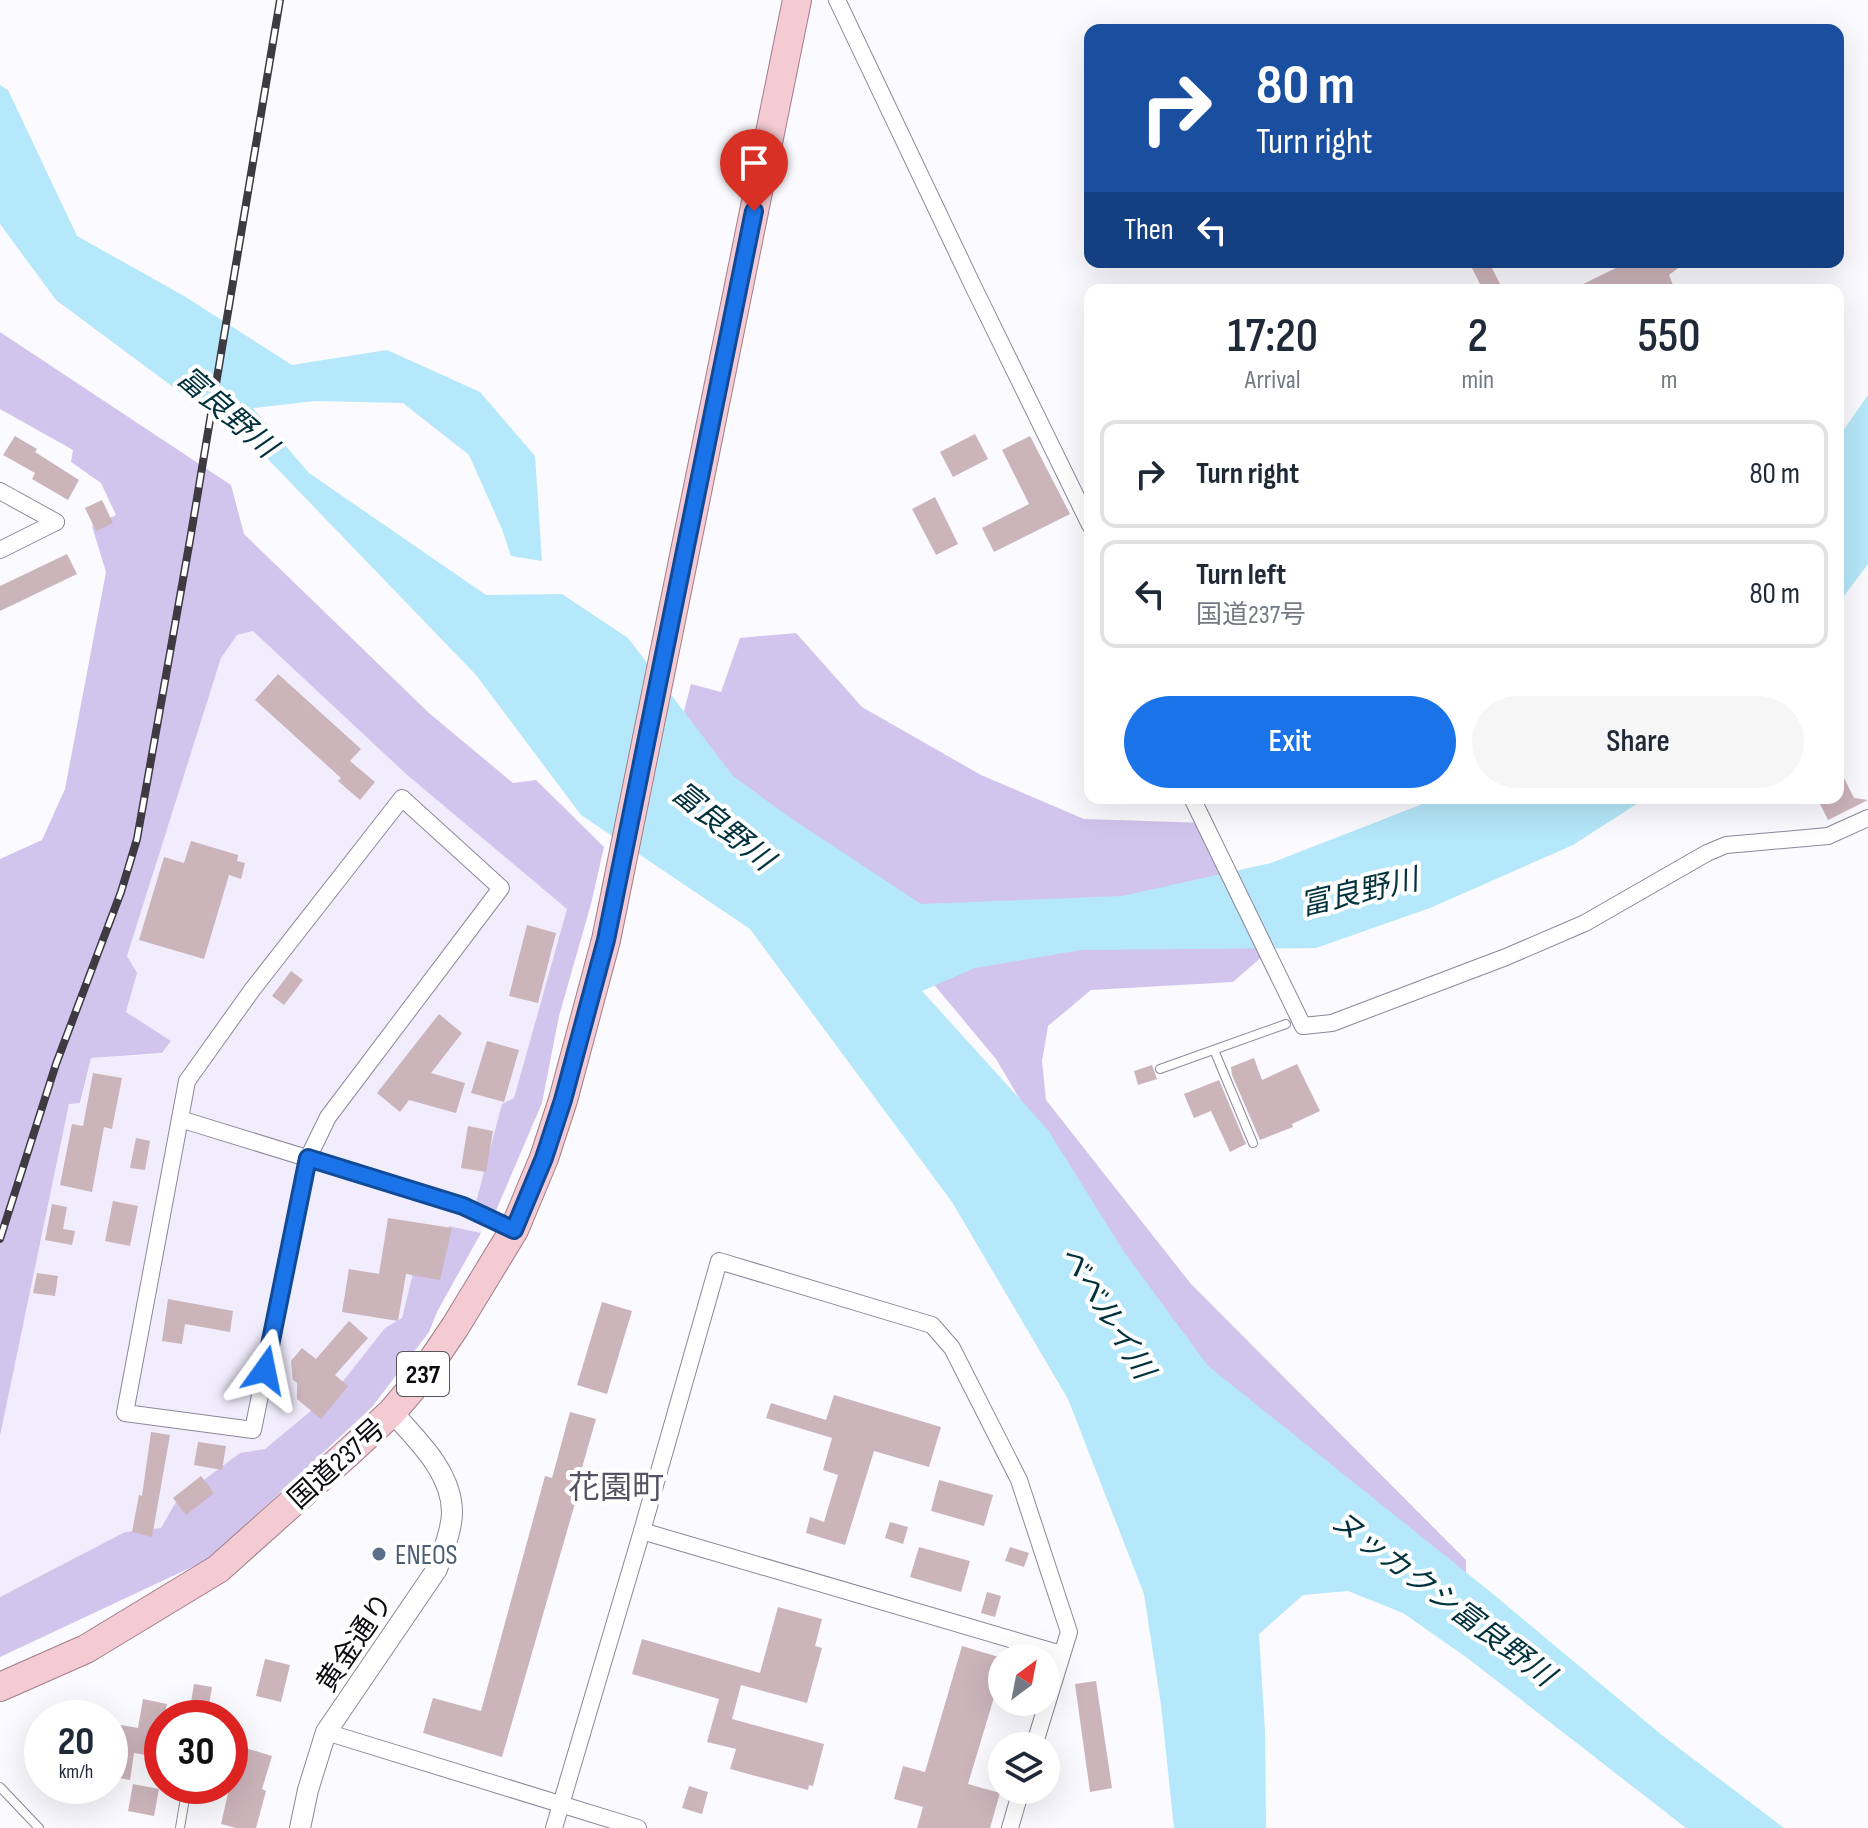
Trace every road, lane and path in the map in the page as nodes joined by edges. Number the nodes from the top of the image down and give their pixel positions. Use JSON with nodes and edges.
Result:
{"nodes":[{"id":1,"x":797,"y":0,"type":"edge"},
{"id":2,"x":837,"y":0,"type":"edge"},
{"id":3,"x":0,"y":491,"type":"edge"},
{"id":4,"x":1084,"y":513,"type":"edge"},
{"id":5,"x":0,"y":550,"type":"edge"},
{"id":6,"x":1195,"y":804,"type":"edge"},
{"id":7,"x":1868,"y":818,"type":"edge"},
{"id":8,"x":1290,"y":1017,"type":"junction"},
{"id":9,"x":1214,"y":1050,"type":"junction"},
{"id":10,"x":1160,"y":1069,"type":"dead end"},
{"id":11,"x":180,"y":1119,"type":"junction"},
{"id":12,"x":1253,"y":1143,"type":"dead end"},
{"id":13,"x":308,"y":1158,"type":"junction"},
{"id":14,"x":514,"y":1230,"type":"junction"},
{"id":15,"x":392,"y":1412,"type":"junction"},
{"id":16,"x":642,"y":1531,"type":"junction"},
{"id":17,"x":1061,"y":1654,"type":"junction"},
{"id":18,"x":0,"y":1687,"type":"edge"},
{"id":19,"x":326,"y":1732,"type":"junction"},
{"id":20,"x":1038,"y":1732,"type":"edge"},
{"id":21,"x":0,"y":1787,"type":"edge"},
{"id":22,"x":184,"y":1804,"type":"edge"},
{"id":23,"x":1017,"y":1804,"type":"edge"},
{"id":24,"x":561,"y":1805,"type":"junction"},
{"id":25,"x":39,"y":1828,"type":"edge"},
{"id":26,"x":180,"y":1828,"type":"edge"},
{"id":27,"x":300,"y":1828,"type":"edge"},
{"id":28,"x":554,"y":1828,"type":"edge"},
{"id":29,"x":638,"y":1828,"type":"edge"},
{"id":30,"x":1010,"y":1828,"type":"edge"}],
"edges":[{"from":1,"to":14,"type":"highway","name":"国道237号","number":"237"},
{"from":2,"to":4,"type":"street"},
{"from":3,"to":5,"type":"street"},
{"from":6,"to":8,"type":"street"},
{"from":7,"to":8,"type":"street"},
{"from":8,"to":9,"type":"lane"},
{"from":9,"to":10,"type":"lane"},
{"from":9,"to":12,"type":"lane"},
{"from":11,"to":13,"type":"street"},
{"from":11,"to":13,"type":"street"},
{"from":11,"to":13,"type":"street"},
{"from":13,"to":14,"type":"street"},
{"from":14,"to":15,"type":"highway","name":"国道237号","number":"237"},
{"from":15,"to":18,"type":"highway","name":"国道237号","number":"237"},
{"from":15,"to":19,"type":"street","name":"黄金通り"},
{"from":16,"to":17,"type":"street"},
{"from":16,"to":17,"type":"street"},
{"from":16,"to":24,"type":"street"},
{"from":17,"to":20,"type":"street"},
{"from":19,"to":24,"type":"street"},
{"from":19,"to":27,"type":"street","name":"黄金通り"},
{"from":21,"to":25,"type":"lane"},
{"from":22,"to":26,"type":"lane"},
{"from":23,"to":30,"type":"street"},
{"from":24,"to":28,"type":"street"},
{"from":24,"to":29,"type":"street"}]}
